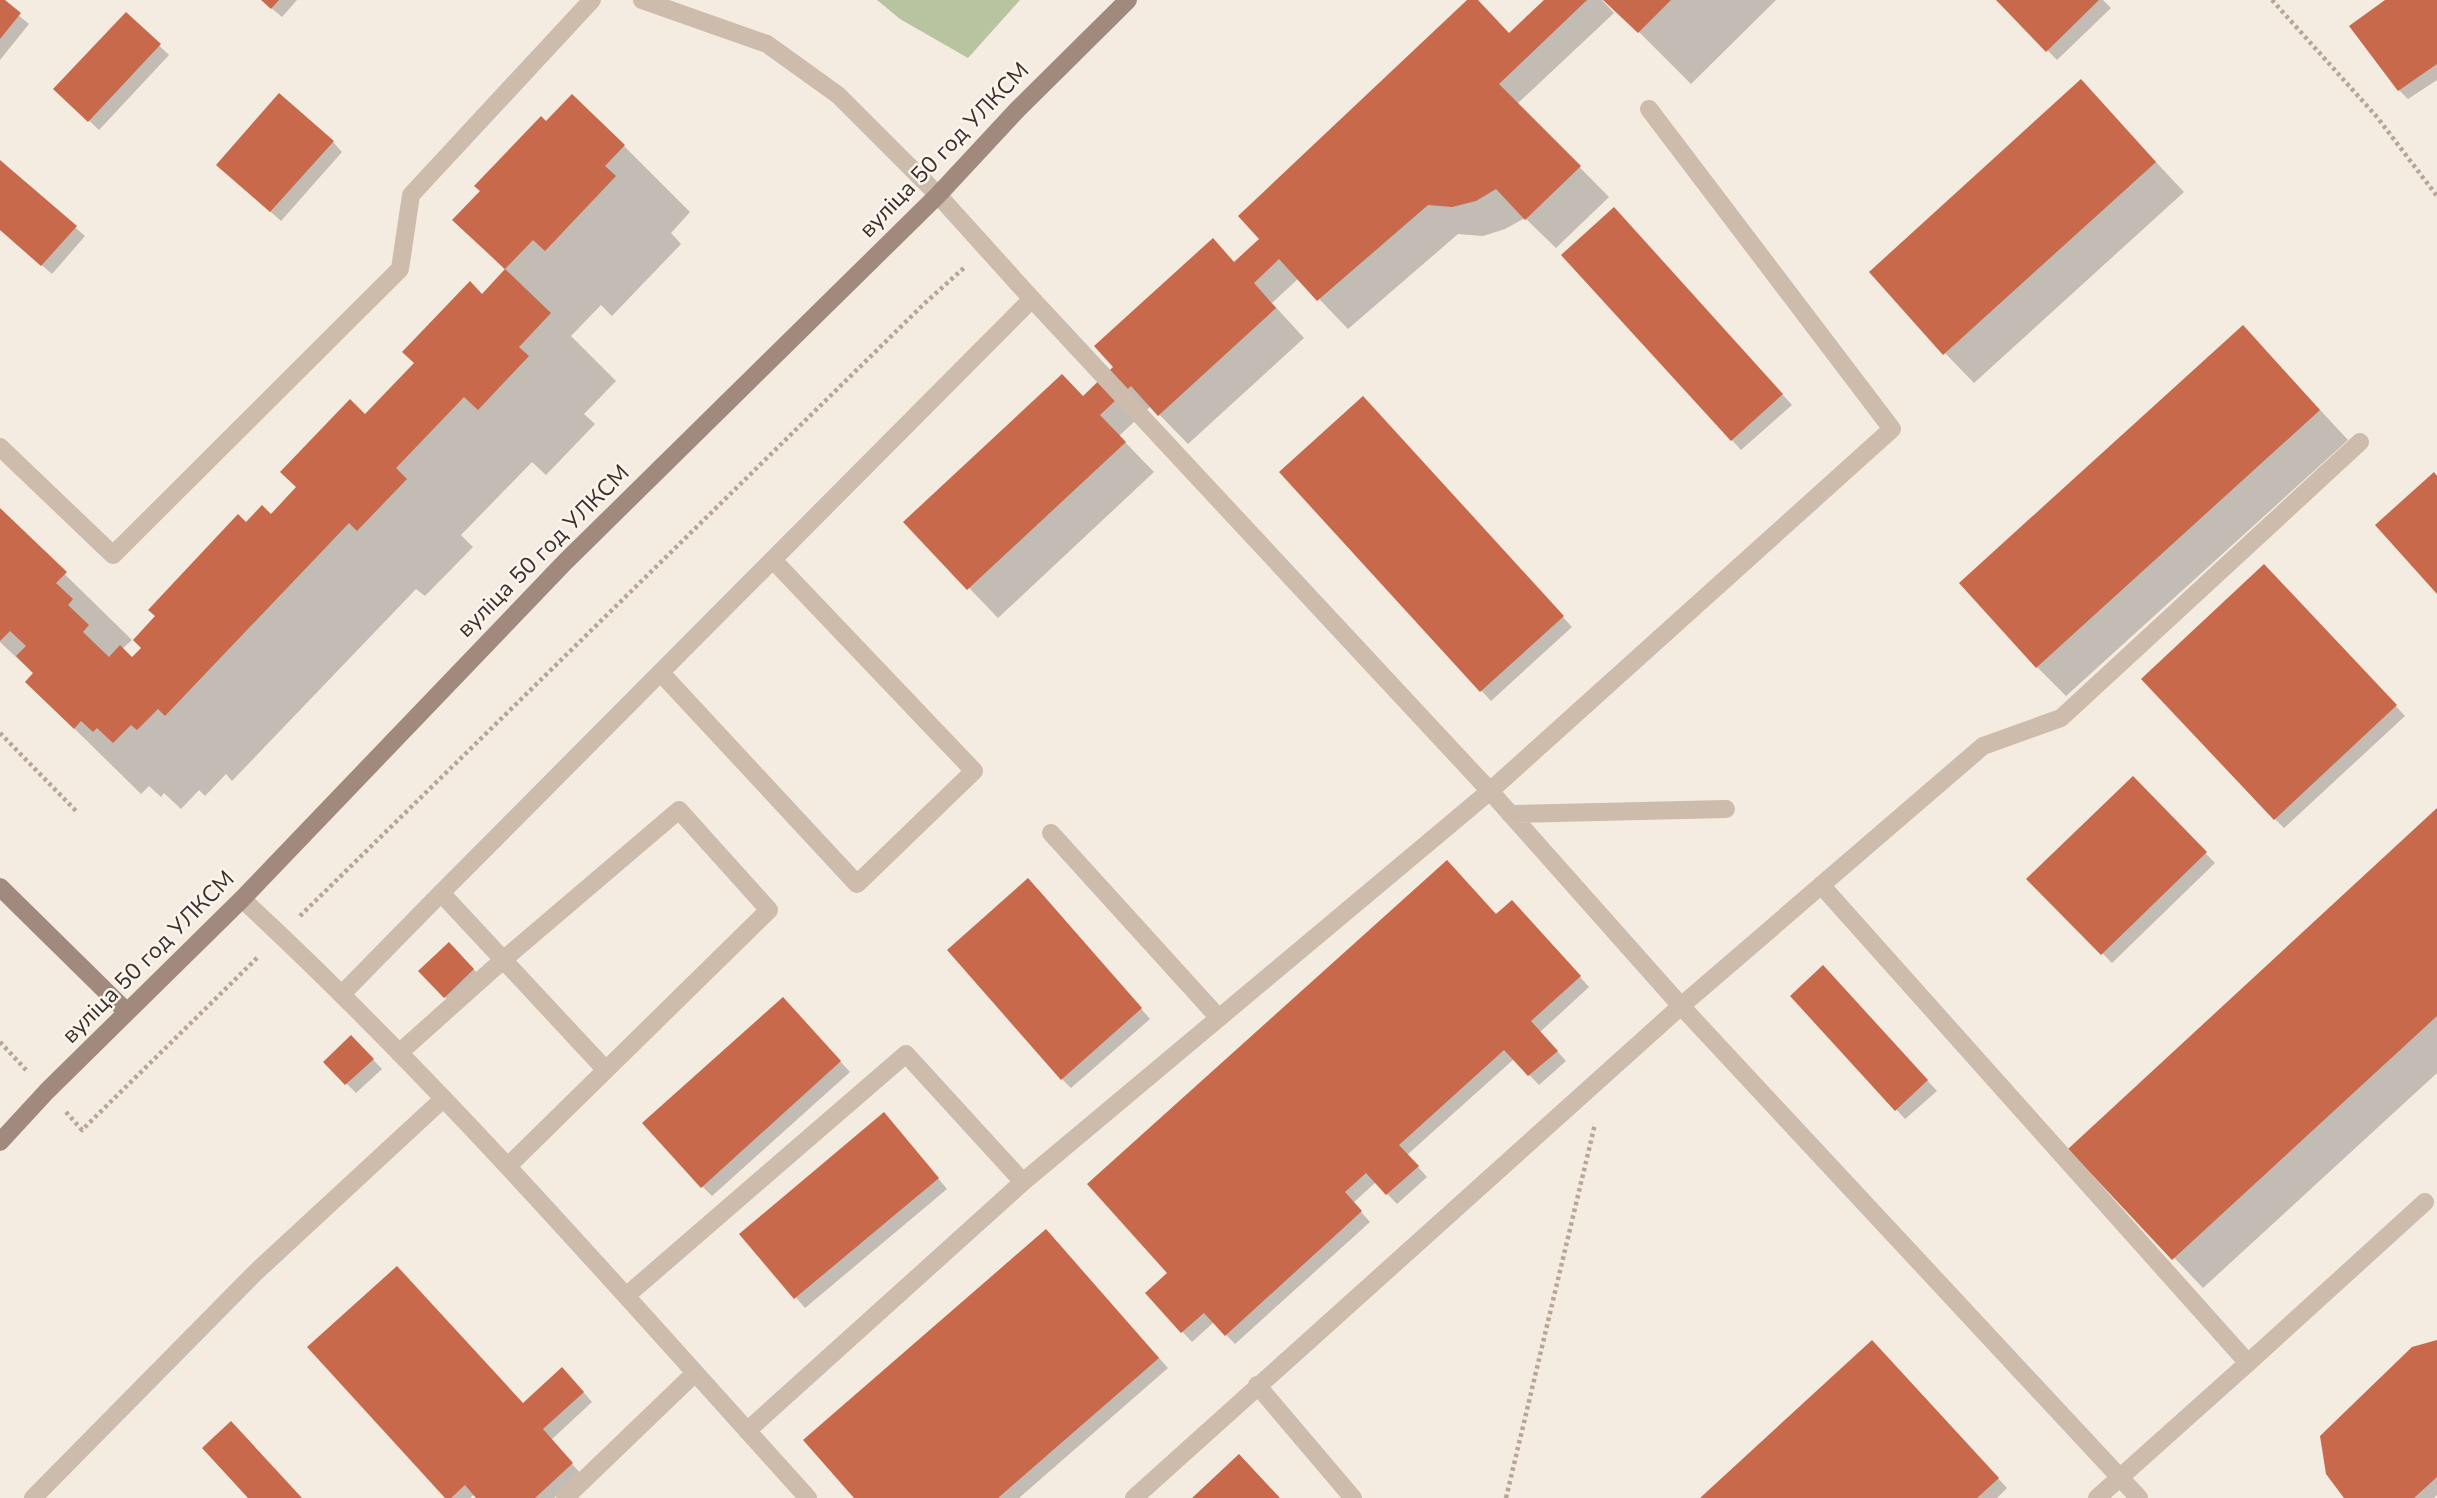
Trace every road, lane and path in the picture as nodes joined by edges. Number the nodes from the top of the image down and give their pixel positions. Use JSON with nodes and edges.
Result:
{"nodes":[{"id":1,"x":592,"y":0,"type":"edge"},
{"id":2,"x":642,"y":0,"type":"edge"},
{"id":3,"x":1128,"y":0,"type":"edge"},
{"id":4,"x":2272,"y":0,"type":"edge"},
{"id":5,"x":1649,"y":109,"type":"dead end"},
{"id":6,"x":939,"y":195,"type":"junction"},
{"id":7,"x":2437,"y":196,"type":"edge"},
{"id":8,"x":987,"y":248,"type":"junction"},
{"id":9,"x":1032,"y":299,"type":"junction"},
{"id":10,"x":2360,"y":442,"type":"dead end"},
{"id":11,"x":0,"y":447,"type":"edge"},
{"id":12,"x":773,"y":560,"type":"junction"},
{"id":13,"x":661,"y":673,"type":"junction"},
{"id":14,"x":0,"y":733,"type":"edge"},
{"id":15,"x":1490,"y":791,"type":"junction"},
{"id":16,"x":1726,"y":809,"type":"dead end"},
{"id":17,"x":76,"y":812,"type":"dead end"},
{"id":18,"x":1510,"y":814,"type":"junction"},
{"id":19,"x":1051,"y":833,"type":"dead end"},
{"id":20,"x":1821,"y":885,"type":"junction"},
{"id":21,"x":0,"y":887,"type":"edge"},
{"id":22,"x":441,"y":893,"type":"junction"},
{"id":23,"x":242,"y":899,"type":"junction"},
{"id":24,"x":280,"y":935,"type":"junction"},
{"id":25,"x":503,"y":960,"type":"junction"},
{"id":26,"x":342,"y":994,"type":"junction"},
{"id":27,"x":1681,"y":1006,"type":"junction"},
{"id":28,"x":127,"y":1011,"type":"junction"},
{"id":29,"x":1219,"y":1018,"type":"junction"},
{"id":30,"x":0,"y":1042,"type":"edge"},
{"id":31,"x":398,"y":1053,"type":"junction"},
{"id":32,"x":605,"y":1069,"type":"junction"},
{"id":33,"x":1608,"y":1072,"type":"junction"},
{"id":34,"x":47,"y":1091,"type":"junction"},
{"id":35,"x":443,"y":1099,"type":"junction"},
{"id":36,"x":0,"y":1142,"type":"edge"},
{"id":37,"x":508,"y":1166,"type":"junction"},
{"id":38,"x":1023,"y":1182,"type":"junction"},
{"id":39,"x":2425,"y":1202,"type":"dead end"},
{"id":40,"x":626,"y":1297,"type":"junction"},
{"id":41,"x":2248,"y":1363,"type":"junction"},
{"id":42,"x":695,"y":1373,"type":"junction"},
{"id":43,"x":1257,"y":1385,"type":"junction"},
{"id":44,"x":747,"y":1431,"type":"junction"},
{"id":45,"x":2119,"y":1477,"type":"junction"},
{"id":46,"x":33,"y":1498,"type":"edge"},
{"id":47,"x":565,"y":1498,"type":"edge"},
{"id":48,"x":808,"y":1498,"type":"edge"},
{"id":49,"x":1133,"y":1498,"type":"edge"},
{"id":50,"x":1353,"y":1498,"type":"edge"},
{"id":51,"x":1506,"y":1498,"type":"edge"},
{"id":52,"x":2097,"y":1498,"type":"edge"},
{"id":53,"x":2139,"y":1498,"type":"edge"}],
"edges":[{"from":1,"to":11,"type":"street"},
{"from":2,"to":6,"type":"street"},
{"from":3,"to":6,"type":"main road","name":"вуліца 50 год УЛКСМ"},
{"from":4,"to":7,"type":"path"},
{"from":5,"to":15,"type":"street"},
{"from":6,"to":8,"type":"street"},
{"from":6,"to":23,"type":"main road","name":"вуліца 50 год УЛКСМ"},
{"from":8,"to":9,"type":"street"},
{"from":8,"to":24,"type":"path"},
{"from":9,"to":12,"type":"street"},
{"from":9,"to":15,"type":"street"},
{"from":10,"to":20,"type":"street"},
{"from":12,"to":13,"type":"street"},
{"from":12,"to":13,"type":"street"},
{"from":13,"to":22,"type":"street"},
{"from":14,"to":17,"type":"path"},
{"from":15,"to":18,"type":"street"},
{"from":15,"to":29,"type":"street"},
{"from":16,"to":18,"type":"street"},
{"from":18,"to":27,"type":"street"},
{"from":19,"to":29,"type":"street"},
{"from":20,"to":27,"type":"street"},
{"from":20,"to":41,"type":"street"},
{"from":21,"to":28,"type":"main road"},
{"from":22,"to":25,"type":"street"},
{"from":22,"to":26,"type":"street"},
{"from":23,"to":24,"type":"street"},
{"from":23,"to":28,"type":"main road","name":"вуліца 50 год УЛКСМ"},
{"from":24,"to":26,"type":"street"},
{"from":24,"to":34,"type":"path"},
{"from":25,"to":31,"type":"street"},
{"from":25,"to":32,"type":"street"},
{"from":25,"to":32,"type":"street"},
{"from":26,"to":31,"type":"street"},
{"from":27,"to":33,"type":"street"},
{"from":27,"to":45,"type":"street"},
{"from":28,"to":34,"type":"main road","name":"вуліца 50 год УЛКСМ"},
{"from":29,"to":38,"type":"street"},
{"from":30,"to":34,"type":"path"},
{"from":31,"to":35,"type":"street"},
{"from":32,"to":37,"type":"street"},
{"from":33,"to":43,"type":"street"},
{"from":33,"to":51,"type":"path"},
{"from":34,"to":36,"type":"main road","name":"вуліца 50 год УЛКСМ"},
{"from":35,"to":37,"type":"street"},
{"from":35,"to":46,"type":"street"},
{"from":37,"to":40,"type":"street"},
{"from":38,"to":40,"type":"street"},
{"from":38,"to":44,"type":"street"},
{"from":39,"to":41,"type":"street"},
{"from":40,"to":42,"type":"street"},
{"from":41,"to":45,"type":"street"},
{"from":42,"to":44,"type":"street"},
{"from":42,"to":47,"type":"street"},
{"from":43,"to":49,"type":"street"},
{"from":43,"to":50,"type":"street"},
{"from":44,"to":48,"type":"street"},
{"from":45,"to":52,"type":"street"},
{"from":45,"to":53,"type":"street"}]}
